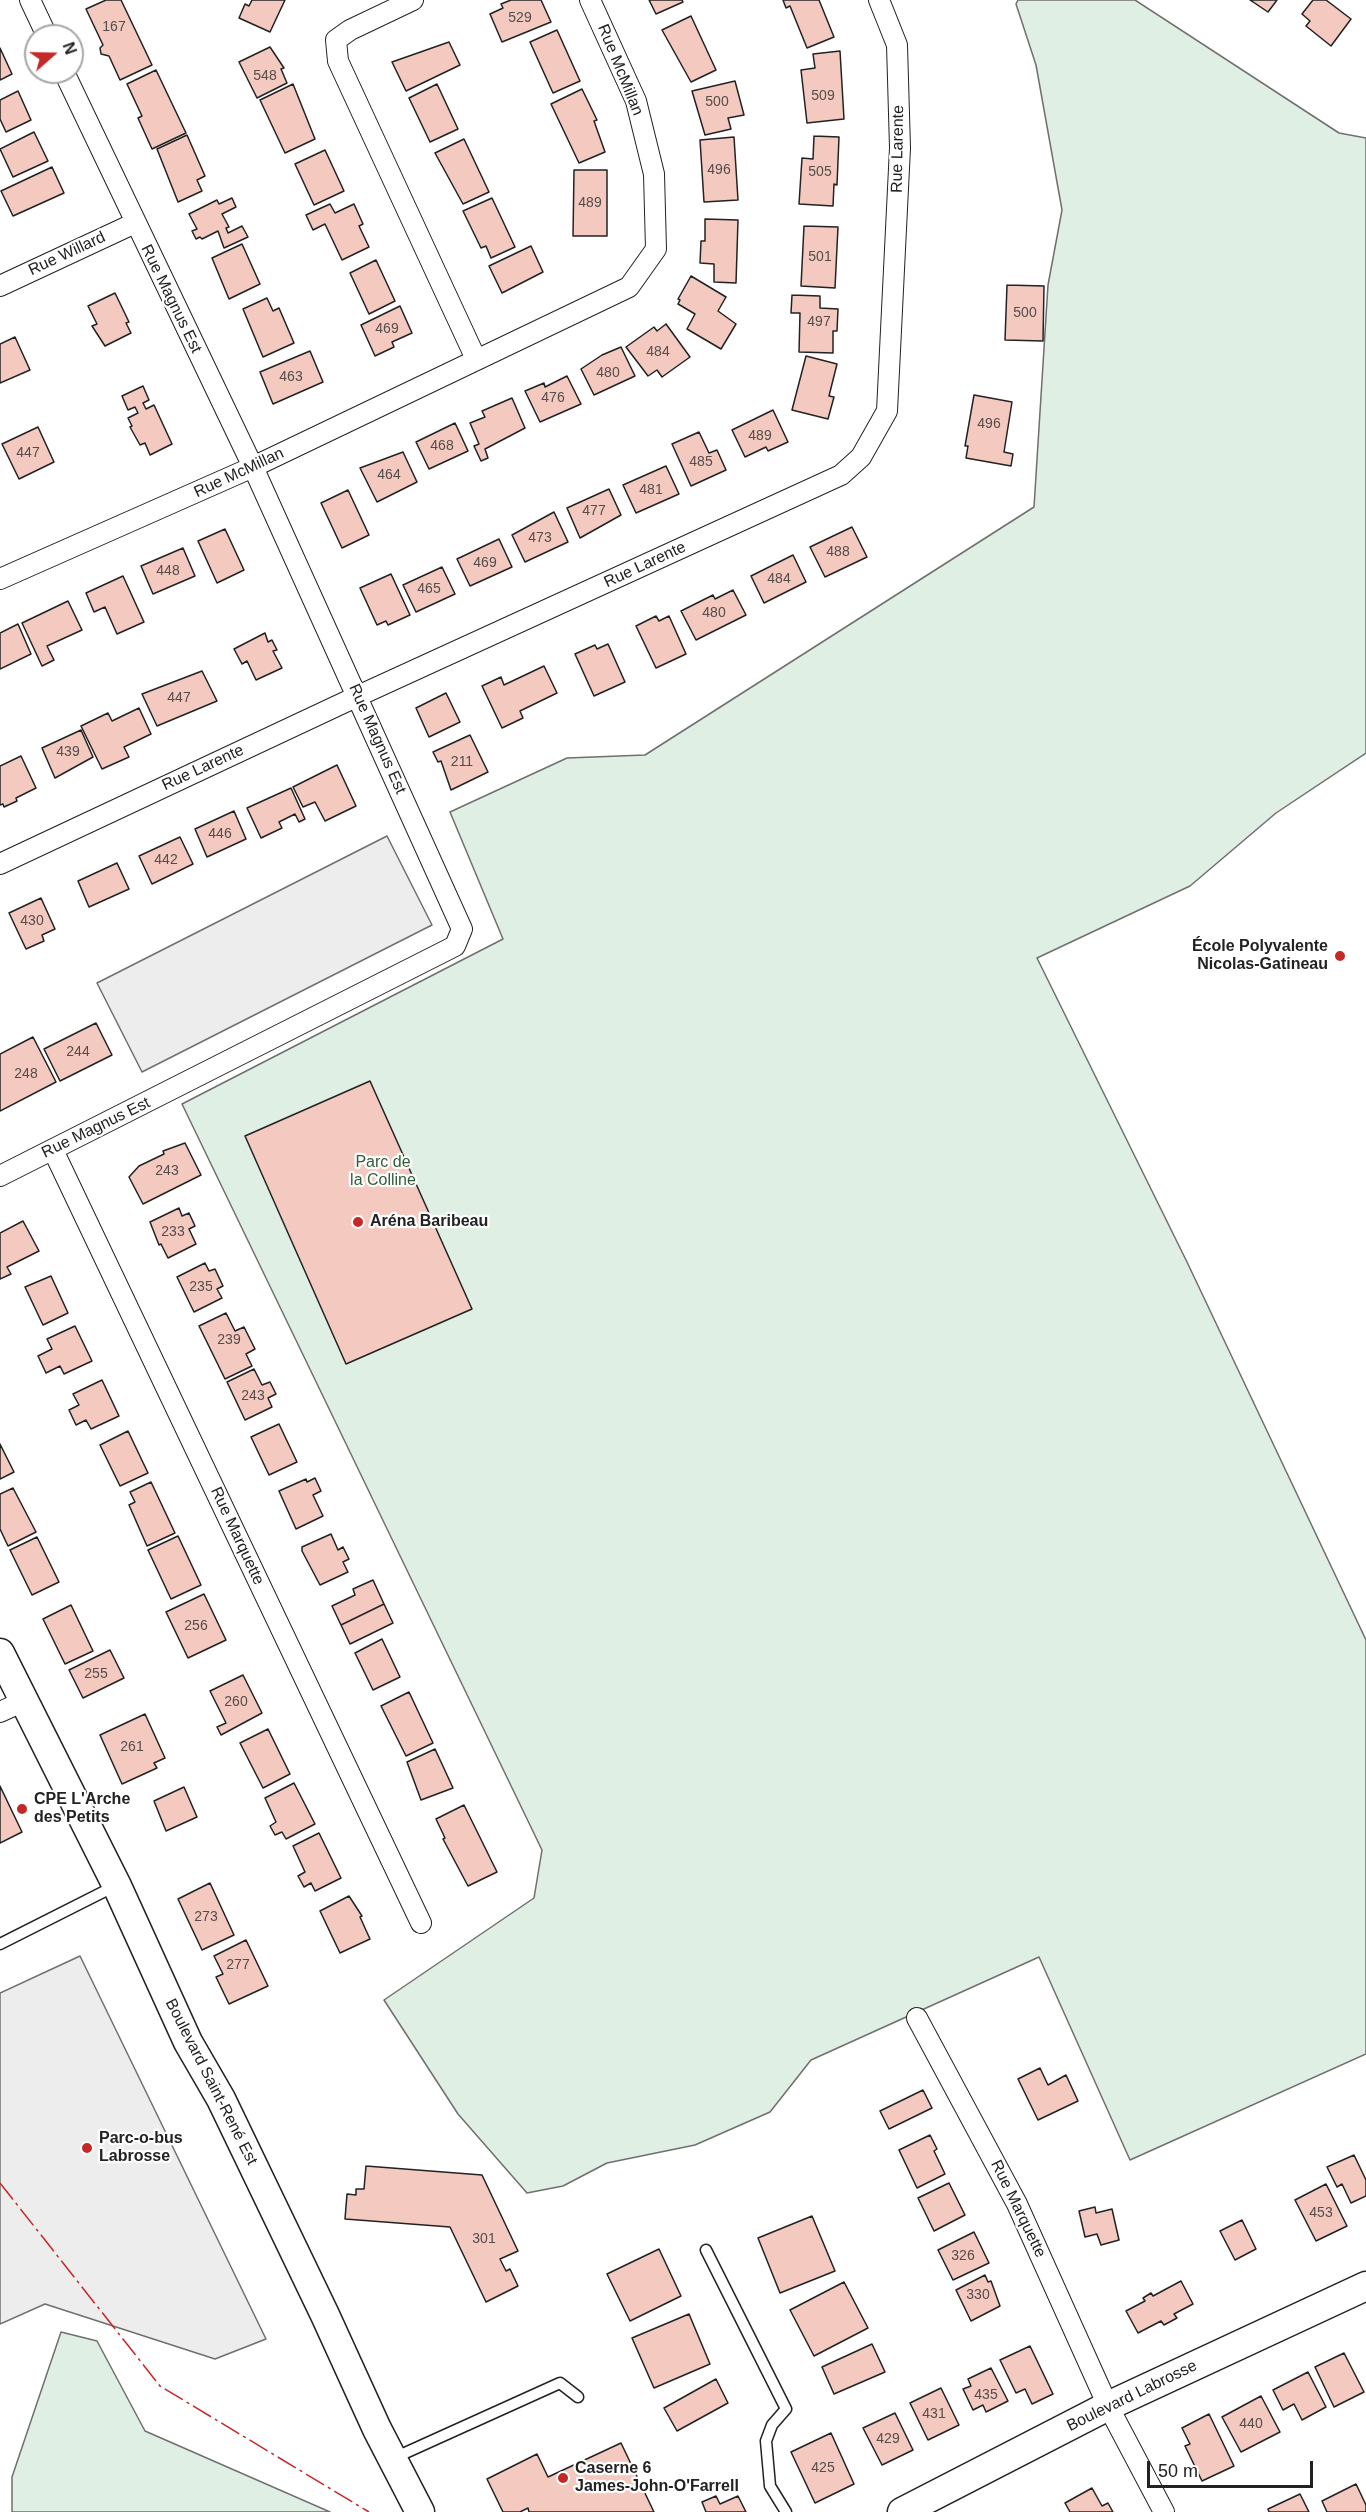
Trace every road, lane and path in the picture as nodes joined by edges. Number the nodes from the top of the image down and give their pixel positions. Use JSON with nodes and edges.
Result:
{"nodes":[{"id":1,"x":30,"y":0,"type":"edge"},
{"id":2,"x":413,"y":0,"type":"edge"},
{"id":3,"x":590,"y":0,"type":"edge"},
{"id":4,"x":879,"y":0,"type":"edge"},
{"id":5,"x":41,"y":24,"type":"edge"},
{"id":6,"x":70,"y":84,"type":"edge"},
{"id":7,"x":135,"y":223,"type":"junction"},
{"id":8,"x":0,"y":286,"type":"edge"},
{"id":9,"x":476,"y":359,"type":"junction"},
{"id":10,"x":253,"y":467,"type":"junction"},
{"id":11,"x":0,"y":579,"type":"edge"},
{"id":12,"x":358,"y":696,"type":"junction"},
{"id":13,"x":0,"y":864,"type":"edge"},
{"id":14,"x":52,"y":1150,"type":"junction"},
{"id":15,"x":0,"y":1176,"type":"edge"},
{"id":16,"x":0,"y":1653,"type":"edge"},
{"id":17,"x":12,"y":1707,"type":"edge"},
{"id":18,"x":117,"y":1886,"type":"junction"},
{"id":19,"x":421,"y":1923,"type":"dead end"},
{"id":20,"x":0,"y":1944,"type":"edge"},
{"id":21,"x":917,"y":2018,"type":"dead end"},
{"id":22,"x":706,"y":2250,"type":"dead end"},
{"id":23,"x":1366,"y":2286,"type":"edge"},
{"id":24,"x":578,"y":2397,"type":"dead end"},
{"id":25,"x":1108,"y":2406,"type":"junction"},
{"id":26,"x":394,"y":2459,"type":"junction"},
{"id":27,"x":420,"y":2512,"type":"edge"},
{"id":28,"x":786,"y":2512,"type":"edge"},
{"id":29,"x":902,"y":2512,"type":"edge"},
{"id":30,"x":1164,"y":2512,"type":"edge"}],
"edges":[{"from":1,"to":5,"type":"street"},
{"from":2,"to":9,"type":"street"},
{"from":3,"to":9,"type":"street","name":"Rue McMillan"},
{"from":4,"to":12,"type":"street","name":"Rue Larente"},
{"from":6,"to":7,"type":"street","name":"Rue Magnus Est"},
{"from":7,"to":8,"type":"street","name":"Rue Willard"},
{"from":7,"to":10,"type":"street","name":"Rue Magnus Est"},
{"from":9,"to":10,"type":"street","name":"Rue McMillan"},
{"from":10,"to":11,"type":"street","name":"Rue McMillan"},
{"from":10,"to":12,"type":"street","name":"Rue Magnus Est"},
{"from":12,"to":13,"type":"street","name":"Rue Larente"},
{"from":12,"to":14,"type":"street","name":"Rue Magnus Est"},
{"from":14,"to":15,"type":"street","name":"Rue Magnus Est"},
{"from":14,"to":19,"type":"street","name":"Rue Marquette"},
{"from":16,"to":17,"type":"street","name":"Boulevard Saint-René Est"},
{"from":17,"to":18,"type":"street","name":"Boulevard Saint-René Est"},
{"from":18,"to":20,"type":"lane"},
{"from":18,"to":26,"type":"street","name":"Boulevard Saint-René Est"},
{"from":21,"to":25,"type":"street","name":"Rue Marquette"},
{"from":22,"to":28,"type":"lane"},
{"from":23,"to":25,"type":"street","name":"Boulevard Labrosse"},
{"from":24,"to":26,"type":"lane"},
{"from":25,"to":29,"type":"street","name":"Boulevard Labrosse"},
{"from":25,"to":30,"type":"street","name":"Rue Marquette"},
{"from":26,"to":27,"type":"street","name":"Boulevard Saint-René Est"}]}
